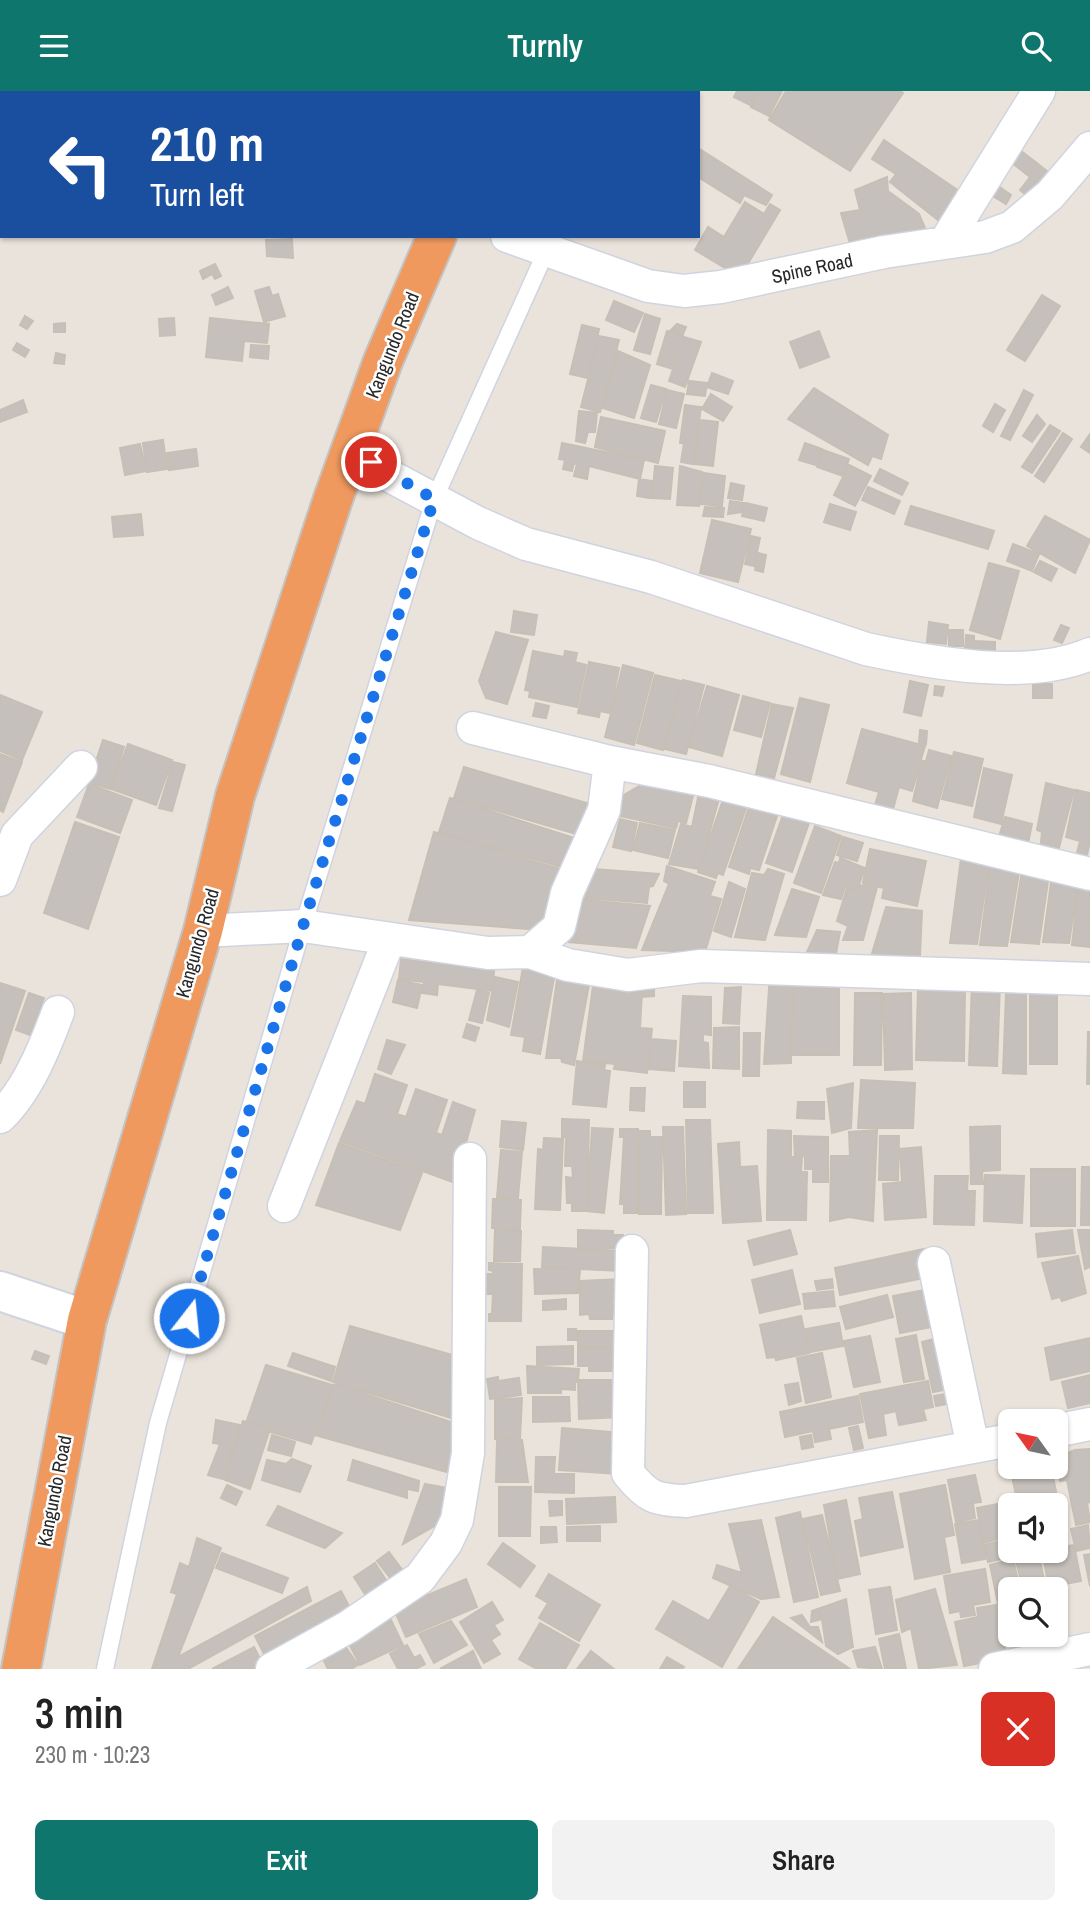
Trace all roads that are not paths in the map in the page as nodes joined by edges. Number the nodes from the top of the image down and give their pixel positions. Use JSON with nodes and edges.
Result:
{"nodes":[{"id":1,"x":1039,"y":91,"type":"edge"},
{"id":2,"x":1090,"y":148,"type":"edge"},
{"id":3,"x":436,"y":238,"type":"edge"},
{"id":4,"x":519,"y":238,"type":"edge"},
{"id":5,"x":946,"y":241,"type":"junction"},
{"id":6,"x":550,"y":243,"type":"edge"},
{"id":7,"x":352,"y":449,"type":"junction"},
{"id":8,"x":434,"y":499,"type":"junction"},
{"id":9,"x":1090,"y":654,"type":"edge"},
{"id":10,"x":472,"y":728,"type":"dead end"},
{"id":11,"x":610,"y":762,"type":"junction"},
{"id":12,"x":81,"y":767,"type":"dead end"},
{"id":13,"x":1090,"y":874,"type":"edge"},
{"id":14,"x":0,"y":880,"type":"edge"},
{"id":15,"x":303,"y":926,"type":"junction"},
{"id":16,"x":203,"y":931,"type":"junction"},
{"id":17,"x":389,"y":940,"type":"junction"},
{"id":18,"x":530,"y":952,"type":"junction"},
{"id":19,"x":1090,"y":979,"type":"edge"},
{"id":20,"x":58,"y":1012,"type":"dead end"},
{"id":21,"x":0,"y":1117,"type":"edge"},
{"id":22,"x":470,"y":1159,"type":"dead end"},
{"id":23,"x":284,"y":1206,"type":"dead end"},
{"id":24,"x":632,"y":1251,"type":"dead end"},
{"id":25,"x":934,"y":1263,"type":"dead end"},
{"id":26,"x":0,"y":1291,"type":"edge"},
{"id":27,"x":87,"y":1320,"type":"junction"},
{"id":28,"x":1090,"y":1424,"type":"edge"},
{"id":29,"x":1068,"y":1428,"type":"edge"},
{"id":30,"x":998,"y":1442,"type":"edge"},
{"id":31,"x":972,"y":1447,"type":"junction"},
{"id":32,"x":1090,"y":1649,"type":"edge"},
{"id":33,"x":21,"y":1669,"type":"edge"},
{"id":34,"x":105,"y":1669,"type":"edge"},
{"id":35,"x":272,"y":1669,"type":"edge"},
{"id":36,"x":995,"y":1669,"type":"edge"}],
"edges":[{"from":1,"to":5,"type":"street"},
{"from":2,"to":5,"type":"street","name":"Spine Road"},
{"from":3,"to":7,"type":"highway","name":"Kangundo Road"},
{"from":4,"to":6,"type":"street","name":"Spine Road"},
{"from":5,"to":6,"type":"street","name":"Spine Road"},
{"from":6,"to":8,"type":"lane"},
{"from":7,"to":8,"type":"street"},
{"from":7,"to":16,"type":"highway","name":"Kangundo Road"},
{"from":8,"to":9,"type":"street"},
{"from":8,"to":15,"type":"lane"},
{"from":10,"to":11,"type":"street"},
{"from":11,"to":13,"type":"street"},
{"from":11,"to":18,"type":"street"},
{"from":12,"to":14,"type":"street"},
{"from":15,"to":16,"type":"street"},
{"from":15,"to":17,"type":"street"},
{"from":15,"to":34,"type":"lane"},
{"from":16,"to":27,"type":"highway","name":"Kangundo Road"},
{"from":17,"to":18,"type":"street"},
{"from":17,"to":23,"type":"street"},
{"from":18,"to":19,"type":"street"},
{"from":20,"to":21,"type":"street"},
{"from":22,"to":35,"type":"street"},
{"from":24,"to":31,"type":"street"},
{"from":25,"to":31,"type":"street"},
{"from":26,"to":27,"type":"main road"},
{"from":27,"to":33,"type":"highway","name":"Kangundo Road"},
{"from":28,"to":29,"type":"street"},
{"from":30,"to":31,"type":"street"},
{"from":32,"to":36,"type":"street"}]}
